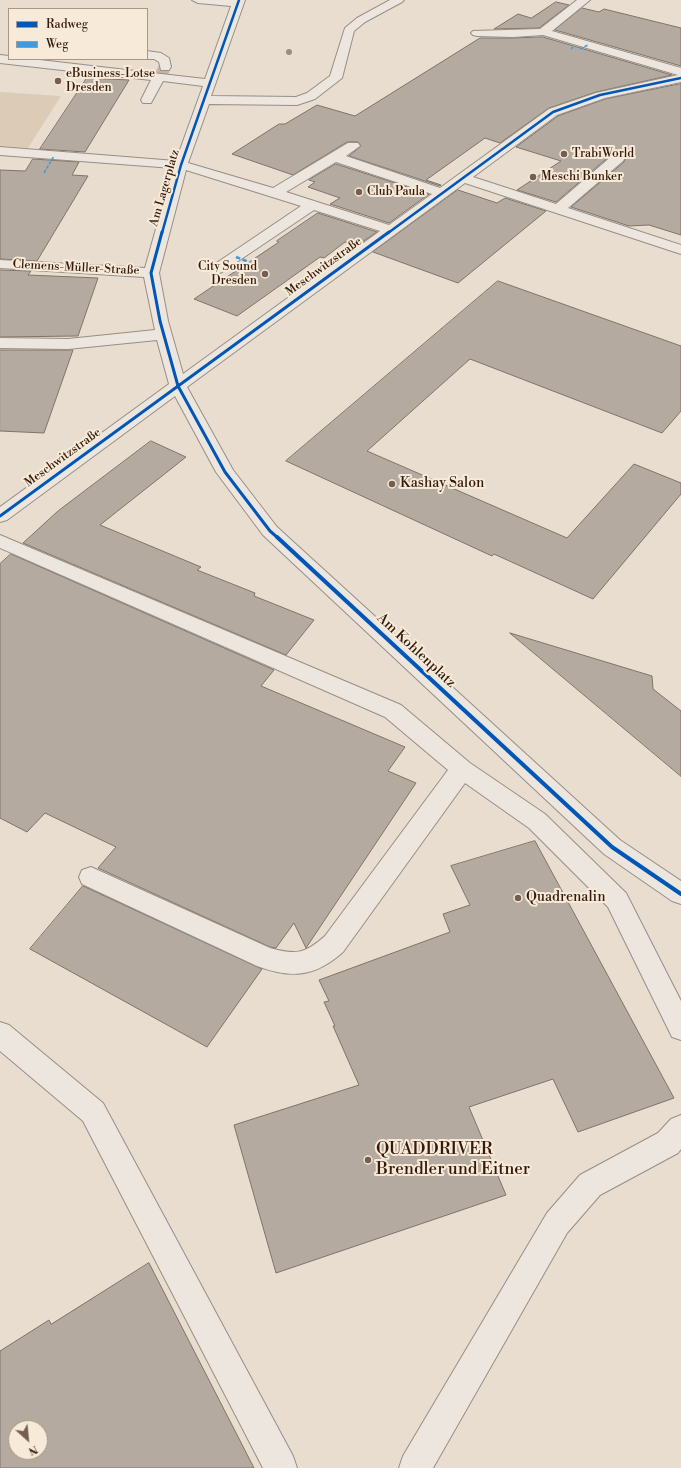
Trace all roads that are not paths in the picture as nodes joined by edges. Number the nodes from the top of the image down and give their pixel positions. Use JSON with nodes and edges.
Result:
{"nodes":[{"id":1,"x":198,"y":0,"type":"edge"},
{"id":2,"x":398,"y":0,"type":"edge"},
{"id":3,"x":584,"y":0,"type":"edge"},
{"id":4,"x":238,"y":2,"type":"edge"},
{"id":5,"x":477,"y":32,"type":"dead end"},
{"id":6,"x":543,"y":32,"type":"junction"},
{"id":7,"x":148,"y":55,"type":"edge"},
{"id":8,"x":9,"y":60,"type":"edge"},
{"id":9,"x":101,"y":60,"type":"edge"},
{"id":10,"x":94,"y":70,"type":"junction"},
{"id":11,"x":162,"y":72,"type":"junction"},
{"id":12,"x":681,"y":72,"type":"edge"},
{"id":13,"x":681,"y":78,"type":"edge"},
{"id":14,"x":210,"y":83,"type":"junction"},
{"id":15,"x":147,"y":100,"type":"dead end"},
{"id":16,"x":204,"y":100,"type":"junction"},
{"id":17,"x":353,"y":146,"type":"dead end"},
{"id":18,"x":0,"y":152,"type":"edge"},
{"id":19,"x":335,"y":157,"type":"junction"},
{"id":20,"x":618,"y":158,"type":"dead end"},
{"id":21,"x":182,"y":165,"type":"junction"},
{"id":22,"x":462,"y":178,"type":"junction"},
{"id":23,"x":275,"y":193,"type":"junction"},
{"id":24,"x":442,"y":193,"type":"junction"},
{"id":25,"x":312,"y":205,"type":"junction"},
{"id":26,"x":557,"y":210,"type":"junction"},
{"id":27,"x":391,"y":230,"type":"junction"},
{"id":28,"x":681,"y":250,"type":"edge"},
{"id":29,"x":0,"y":264,"type":"edge"},
{"id":30,"x":217,"y":269,"type":"dead end"},
{"id":31,"x":151,"y":273,"type":"junction"},
{"id":32,"x":164,"y":334,"type":"junction"},
{"id":33,"x":0,"y":344,"type":"edge"},
{"id":34,"x":178,"y":386,"type":"junction"},
{"id":35,"x":0,"y":516,"type":"edge"},
{"id":36,"x":0,"y":541,"type":"edge"},
{"id":37,"x":462,"y":769,"type":"junction"},
{"id":38,"x":91,"y":876,"type":"dead end"},
{"id":39,"x":681,"y":894,"type":"edge"},
{"id":40,"x":681,"y":1028,"type":"edge"},
{"id":41,"x":0,"y":1034,"type":"edge"},
{"id":42,"x":681,"y":1130,"type":"edge"},
{"id":43,"x":281,"y":1468,"type":"edge"},
{"id":44,"x":415,"y":1468,"type":"edge"}],
"edges":[{"from":1,"to":4,"type":"street"},
{"from":2,"to":16,"type":"street"},
{"from":3,"to":6,"type":"street"},
{"from":4,"to":14,"type":"street","name":"Am Lagerplatz"},
{"from":5,"to":6,"type":"street"},
{"from":6,"to":12,"type":"street"},
{"from":7,"to":11,"type":"street"},
{"from":8,"to":10,"type":"street"},
{"from":9,"to":10,"type":"street"},
{"from":10,"to":11,"type":"street"},
{"from":11,"to":14,"type":"street"},
{"from":11,"to":15,"type":"street"},
{"from":13,"to":22,"type":"street","name":"Meschwitzstraße"},
{"from":14,"to":16,"type":"street","name":"Am Lagerplatz"},
{"from":16,"to":21,"type":"street","name":"Am Lagerplatz"},
{"from":17,"to":19,"type":"street"},
{"from":18,"to":21,"type":"street"},
{"from":19,"to":23,"type":"street"},
{"from":19,"to":24,"type":"street"},
{"from":20,"to":26,"type":"street"},
{"from":21,"to":23,"type":"street","name":"Am Lagerplatz"},
{"from":21,"to":31,"type":"street","name":"Am Lagerplatz"},
{"from":22,"to":24,"type":"street","name":"Meschwitzstraße"},
{"from":22,"to":26,"type":"street"},
{"from":23,"to":25,"type":"street","name":"Am Lagerplatz"},
{"from":24,"to":27,"type":"street","name":"Meschwitzstraße"},
{"from":25,"to":27,"type":"street","name":"Am Lagerplatz"},
{"from":25,"to":30,"type":"street"},
{"from":26,"to":28,"type":"street"},
{"from":27,"to":34,"type":"street","name":"Meschwitzstraße"},
{"from":29,"to":31,"type":"street","name":"Clemens-Müller-Straße"},
{"from":31,"to":32,"type":"street","name":"Am Lagerplatz"},
{"from":32,"to":33,"type":"street"},
{"from":32,"to":34,"type":"street","name":"Am Lagerplatz"},
{"from":34,"to":35,"type":"street","name":"Meschwitzstraße"},
{"from":34,"to":39,"type":"street","name":"Am Kohlenplatz"},
{"from":36,"to":37,"type":"street"},
{"from":37,"to":38,"type":"street"},
{"from":37,"to":40,"type":"street"},
{"from":41,"to":43,"type":"street"},
{"from":42,"to":44,"type":"street"}]}
